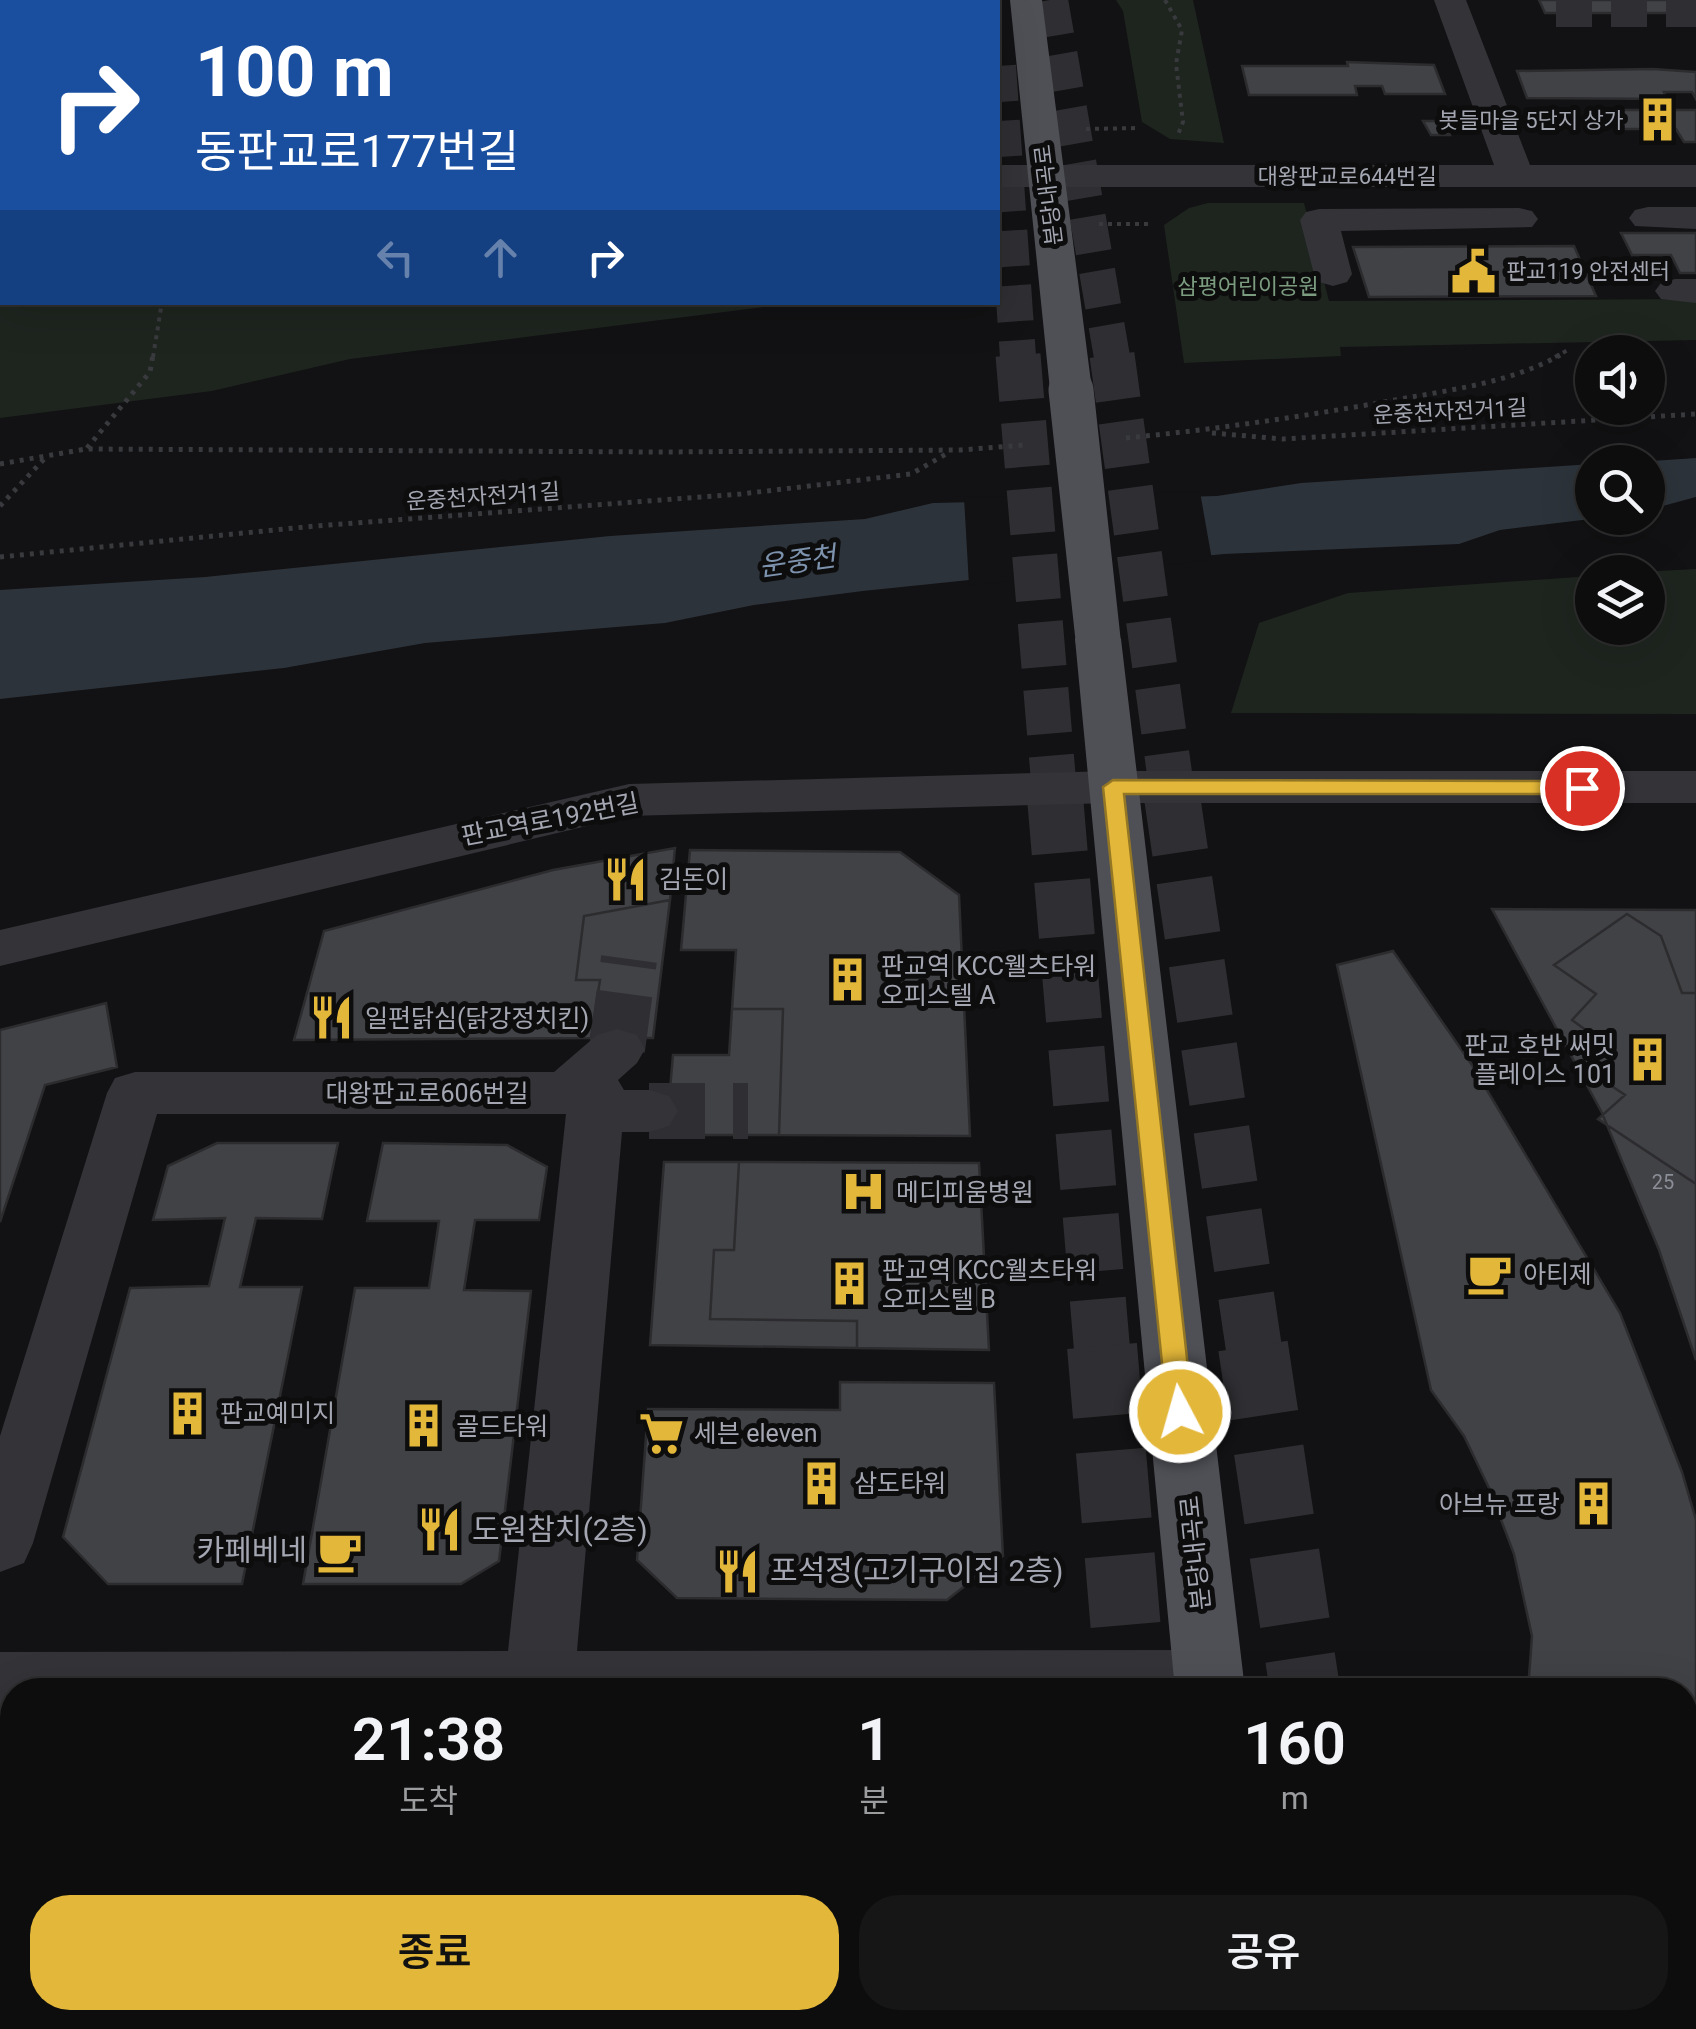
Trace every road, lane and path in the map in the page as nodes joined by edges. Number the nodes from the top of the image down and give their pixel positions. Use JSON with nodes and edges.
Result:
{"nodes":[{"id":1,"x":1026,"y":0,"type":"edge"},
{"id":2,"x":1165,"y":0,"type":"edge"},
{"id":3,"x":1450,"y":0,"type":"edge"},
{"id":4,"x":1170,"y":142,"type":"dead end"},
{"id":5,"x":1000,"y":176,"type":"edge"},
{"id":6,"x":1044,"y":176,"type":"junction"},
{"id":7,"x":1390,"y":176,"type":"junction"},
{"id":8,"x":1516,"y":176,"type":"junction"},
{"id":9,"x":1696,"y":176,"type":"edge"},
{"id":10,"x":1648,"y":218,"type":"dead end"},
{"id":11,"x":1696,"y":218,"type":"edge"},
{"id":12,"x":1519,"y":220,"type":"dead end"},
{"id":13,"x":1405,"y":224,"type":"junction"},
{"id":14,"x":1333,"y":274,"type":"dead end"},
{"id":15,"x":161,"y":305,"type":"edge"},
{"id":16,"x":1568,"y":350,"type":"dead end"},
{"id":17,"x":1696,"y":414,"type":"edge"},
{"id":18,"x":1206,"y":432,"type":"junction"},
{"id":19,"x":1112,"y":439,"type":"dead end"},
{"id":20,"x":1036,"y":444,"type":"dead end"},
{"id":21,"x":86,"y":449,"type":"junction"},
{"id":22,"x":961,"y":450,"type":"junction"},
{"id":23,"x":47,"y":456,"type":"junction"},
{"id":24,"x":0,"y":464,"type":"edge"},
{"id":25,"x":1,"y":504,"type":"edge"},
{"id":26,"x":0,"y":557,"type":"edge"},
{"id":27,"x":1113,"y":787,"type":"junction"},
{"id":28,"x":1696,"y":787,"type":"edge"},
{"id":29,"x":0,"y":948,"type":"edge"},
{"id":30,"x":617,"y":1048,"type":"tunnel mouth"},
{"id":31,"x":604,"y":1105,"type":"junction"},
{"id":32,"x":0,"y":1543,"type":"edge"},
{"id":33,"x":541,"y":1678,"type":"edge"},
{"id":34,"x":1208,"y":1678,"type":"edge"}],
"edges":[{"from":1,"to":6,"type":"main road","name":"분당내곡로"},
{"from":2,"to":4,"type":"path"},
{"from":3,"to":8,"type":"street"},
{"from":5,"to":6,"type":"street","name":"대왕판교로644번길"},
{"from":6,"to":7,"type":"street","name":"대왕판교로644번길"},
{"from":6,"to":27,"type":"main road","name":"분당내곡로","bridge":true},
{"from":7,"to":8,"type":"street","name":"대왕판교로644번길"},
{"from":7,"to":13,"type":"street"},
{"from":8,"to":9,"type":"street","name":"대왕판교로644번길"},
{"from":10,"to":11,"type":"street"},
{"from":12,"to":13,"type":"street"},
{"from":13,"to":14,"type":"street"},
{"from":15,"to":21,"type":"path"},
{"from":16,"to":18,"type":"path","name":"운중천자전거1길"},
{"from":17,"to":18,"type":"path","name":"운중천자전거1길"},
{"from":18,"to":19,"type":"path","name":"운중천자전거1길"},
{"from":20,"to":22,"type":"path","name":"운중천자전거1길"},
{"from":21,"to":22,"type":"path","name":"운중천자전거1길"},
{"from":21,"to":23,"type":"path","name":"운중천자전거1길"},
{"from":22,"to":26,"type":"path","name":"운중천자전거1길"},
{"from":23,"to":24,"type":"path","name":"운중천자전거1길"},
{"from":23,"to":25,"type":"path"},
{"from":27,"to":28,"type":"street","name":"판교역로192번길"},
{"from":27,"to":29,"type":"street","name":"판교역로192번길"},
{"from":27,"to":34,"type":"main road","name":"분당내곡로"},
{"from":30,"to":31,"type":"street"},
{"from":31,"to":32,"type":"street","name":"대왕판교로606번길"},
{"from":31,"to":33,"type":"street"}]}
